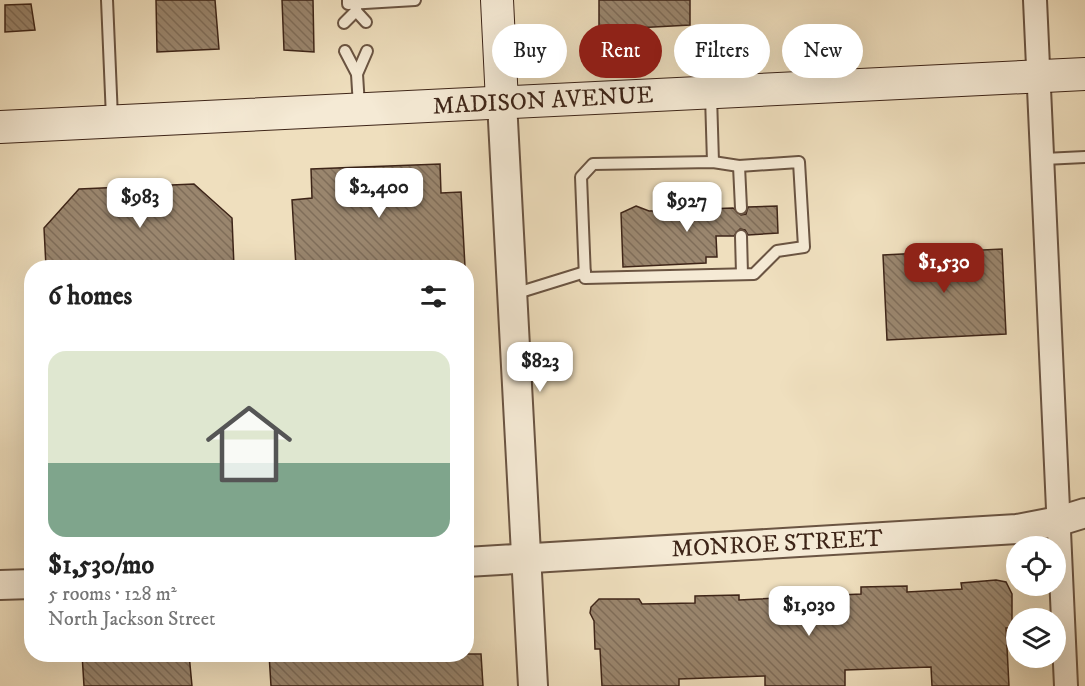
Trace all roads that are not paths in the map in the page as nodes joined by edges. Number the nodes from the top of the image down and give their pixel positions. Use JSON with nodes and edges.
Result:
{"nodes":[{"id":1,"x":107,"y":0,"type":"edge"},
{"id":2,"x":415,"y":0,"type":"edge"},
{"id":3,"x":497,"y":0,"type":"edge"},
{"id":4,"x":1035,"y":0,"type":"edge"},
{"id":5,"x":354,"y":5,"type":"edge"},
{"id":6,"x":366,"y":22,"type":"dead end"},
{"id":7,"x":344,"y":23,"type":"dead end"},
{"id":8,"x":345,"y":51,"type":"dead end"},
{"id":9,"x":367,"y":51,"type":"dead end"},
{"id":10,"x":357,"y":74,"type":"junction"},
{"id":11,"x":1085,"y":74,"type":"edge"},
{"id":12,"x":1040,"y":77,"type":"junction"},
{"id":13,"x":711,"y":93,"type":"junction"},
{"id":14,"x":502,"y":102,"type":"junction"},
{"id":15,"x":359,"y":109,"type":"junction"},
{"id":16,"x":112,"y":121,"type":"junction"},
{"id":17,"x":0,"y":127,"type":"edge"},
{"id":18,"x":1085,"y":157,"type":"edge"},
{"id":19,"x":1044,"y":159,"type":"junction"},
{"id":20,"x":713,"y":162,"type":"junction"},
{"id":21,"x":739,"y":166,"type":"junction"},
{"id":22,"x":741,"y":208,"type":"dead end"},
{"id":23,"x":741,"y":236,"type":"dead end"},
{"id":24,"x":585,"y":272,"type":"junction"},
{"id":25,"x":742,"y":274,"type":"junction"},
{"id":26,"x":511,"y":295,"type":"junction"},
{"id":27,"x":1072,"y":517,"type":"edge"},
{"id":28,"x":526,"y":559,"type":"junction"},
{"id":29,"x":474,"y":562,"type":"edge"},
{"id":30,"x":24,"y":584,"type":"edge"},
{"id":31,"x":0,"y":585,"type":"edge"},
{"id":32,"x":533,"y":686,"type":"edge"},
{"id":33,"x":1066,"y":686,"type":"edge"}],
"edges":[{"from":1,"to":16,"type":"lane"},
{"from":2,"to":5,"type":"lane"},
{"from":3,"to":14,"type":"main road"},
{"from":4,"to":12,"type":"street"},
{"from":5,"to":6,"type":"lane"},
{"from":5,"to":7,"type":"lane"},
{"from":8,"to":10,"type":"lane"},
{"from":9,"to":10,"type":"lane"},
{"from":10,"to":15,"type":"lane"},
{"from":11,"to":12,"type":"main road","name":"MADISON AVENUE"},
{"from":12,"to":13,"type":"main road","name":"MADISON AVENUE"},
{"from":12,"to":19,"type":"street"},
{"from":13,"to":14,"type":"main road","name":"MADISON AVENUE"},
{"from":13,"to":20,"type":"lane"},
{"from":14,"to":15,"type":"main road","name":"MADISON AVENUE"},
{"from":14,"to":26,"type":"street"},
{"from":15,"to":16,"type":"main road","name":"MADISON AVENUE"},
{"from":16,"to":17,"type":"main road","name":"MADISON AVENUE"},
{"from":18,"to":19,"type":"lane"},
{"from":19,"to":27,"type":"street"},
{"from":20,"to":21,"type":"lane"},
{"from":20,"to":24,"type":"lane"},
{"from":21,"to":22,"type":"lane"},
{"from":21,"to":25,"type":"lane"},
{"from":23,"to":25,"type":"lane"},
{"from":24,"to":25,"type":"lane"},
{"from":24,"to":26,"type":"lane"},
{"from":26,"to":28,"type":"street"},
{"from":27,"to":28,"type":"street","name":"MONROE STREET"},
{"from":27,"to":33,"type":"street"},
{"from":28,"to":29,"type":"street","name":"MONROE STREET"},
{"from":28,"to":32,"type":"street"},
{"from":30,"to":31,"type":"street"}]}
